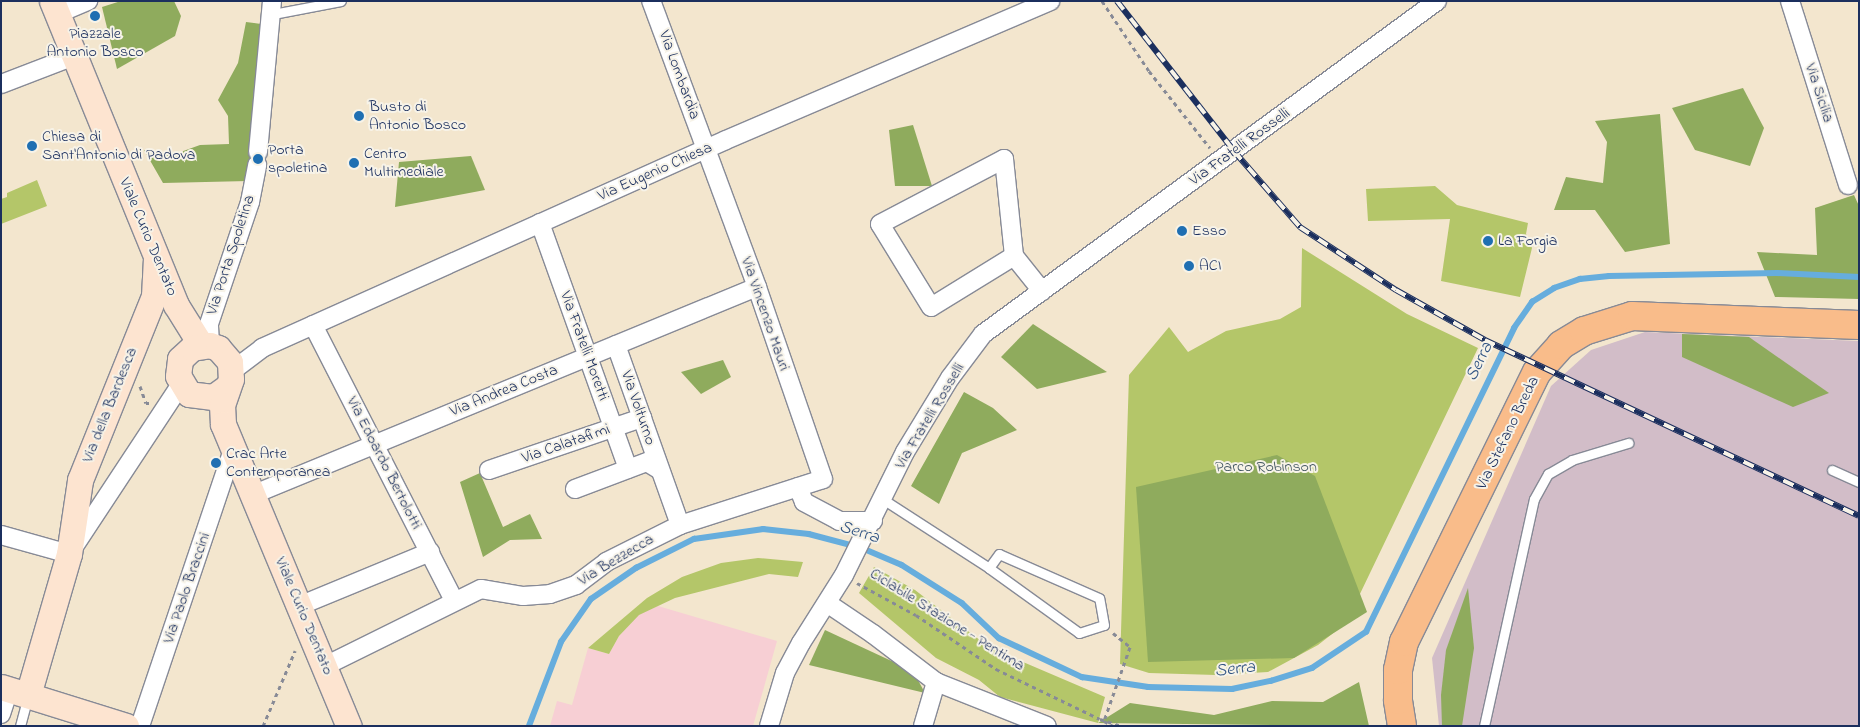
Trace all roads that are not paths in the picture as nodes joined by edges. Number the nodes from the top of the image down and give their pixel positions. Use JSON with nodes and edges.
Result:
{"nodes":[{"id":1,"x":88,"y":1,"type":"edge"},
{"id":2,"x":341,"y":1,"type":"edge"},
{"id":3,"x":651,"y":1,"type":"edge"},
{"id":4,"x":1050,"y":1,"type":"edge"},
{"id":5,"x":1437,"y":1,"type":"edge"},
{"id":6,"x":1790,"y":1,"type":"edge"},
{"id":7,"x":54,"y":8,"type":"edge"},
{"id":8,"x":272,"y":8,"type":"edge"},
{"id":9,"x":74,"y":56,"type":"junction"},
{"id":10,"x":1,"y":84,"type":"edge"},
{"id":11,"x":706,"y":149,"type":"junction"},
{"id":12,"x":1848,"y":185,"type":"dead end"},
{"id":13,"x":540,"y":223,"type":"junction"},
{"id":14,"x":1014,"y":256,"type":"junction"},
{"id":15,"x":156,"y":259,"type":"junction"},
{"id":16,"x":757,"y":287,"type":"junction"},
{"id":17,"x":1042,"y":291,"type":"junction"},
{"id":18,"x":313,"y":325,"type":"junction"},
{"id":19,"x":1859,"y":325,"type":"edge"},
{"id":20,"x":616,"y":346,"type":"junction"},
{"id":21,"x":204,"y":348,"type":"junction"},
{"id":22,"x":262,"y":348,"type":"junction"},
{"id":23,"x":588,"y":357,"type":"junction"},
{"id":24,"x":229,"y":379,"type":"junction"},
{"id":25,"x":188,"y":390,"type":"junction"},
{"id":26,"x":642,"y":418,"type":"junction"},
{"id":27,"x":223,"y":424,"type":"junction"},
{"id":28,"x":614,"y":428,"type":"junction"},
{"id":29,"x":1628,"y":443,"type":"dead end"},
{"id":30,"x":374,"y":444,"type":"junction"},
{"id":31,"x":233,"y":450,"type":"junction"},
{"id":32,"x":628,"y":469,"type":"junction"},
{"id":33,"x":489,"y":470,"type":"dead end"},
{"id":34,"x":660,"y":470,"type":"junction"},
{"id":35,"x":1832,"y":470,"type":"dead end"},
{"id":36,"x":823,"y":479,"type":"joint"},
{"id":37,"x":1859,"y":482,"type":"edge"},
{"id":38,"x":798,"y":487,"type":"junction"},
{"id":39,"x":575,"y":489,"type":"dead end"},
{"id":40,"x":252,"y":495,"type":"junction"},
{"id":41,"x":884,"y":500,"type":"junction"},
{"id":42,"x":680,"y":525,"type":"junction"},
{"id":43,"x":870,"y":528,"type":"junction"},
{"id":44,"x":1,"y":535,"type":"edge"},
{"id":45,"x":430,"y":552,"type":"junction"},
{"id":46,"x":69,"y":554,"type":"junction"},
{"id":47,"x":989,"y":568,"type":"junction"},
{"id":48,"x":454,"y":600,"type":"junction"},
{"id":49,"x":828,"y":604,"type":"junction"},
{"id":50,"x":300,"y":606,"type":"junction"},
{"id":51,"x":325,"y":666,"type":"junction"},
{"id":52,"x":936,"y":682,"type":"junction"},
{"id":53,"x":13,"y":690,"type":"edge"},
{"id":54,"x":1,"y":714,"type":"edge"},
{"id":55,"x":20,"y":726,"type":"edge"},
{"id":56,"x":126,"y":726,"type":"edge"},
{"id":57,"x":140,"y":726,"type":"edge"},
{"id":58,"x":348,"y":726,"type":"edge"},
{"id":59,"x":769,"y":726,"type":"edge"},
{"id":60,"x":923,"y":726,"type":"edge"},
{"id":61,"x":1047,"y":726,"type":"edge"},
{"id":62,"x":1402,"y":726,"type":"edge"},
{"id":63,"x":1484,"y":726,"type":"edge"}],
"edges":[{"from":1,"to":7,"type":"street"},
{"from":2,"to":8,"type":"lane"},
{"from":3,"to":11,"type":"street","name":"Via Lombardia"},
{"from":4,"to":11,"type":"street","name":"Via Eugenio Chiesa"},
{"from":5,"to":17,"type":"street","name":"Via Fratelli Rosselli"},
{"from":6,"to":12,"type":"street","name":"Via Sicilia"},
{"from":7,"to":9,"type":"street","name":"Viale Curio Dentato"},
{"from":8,"to":21,"type":"street","name":"Via Porta Spoletina"},
{"from":9,"to":10,"type":"street"},
{"from":9,"to":15,"type":"street","name":"Viale Curio Dentato"},
{"from":11,"to":13,"type":"street","name":"Via Eugenio Chiesa"},
{"from":11,"to":16,"type":"street","name":"Via Vincenzo Mauri"},
{"from":13,"to":18,"type":"street","name":"Via Eugenio Chiesa"},
{"from":13,"to":23,"type":"street","name":"Via Fratelli Moretti"},
{"from":14,"to":14,"type":"street"},
{"from":14,"to":17,"type":"street"},
{"from":15,"to":21,"type":"street","name":"Viale Curio Dentato"},
{"from":15,"to":46,"type":"street","name":"Via della Bardesca"},
{"from":16,"to":20,"type":"street","name":"Via Andrea Costa"},
{"from":16,"to":36,"type":"street","name":"Via Vincenzo Mauri"},
{"from":17,"to":41,"type":"street","name":"Via Fratelli Rosselli"},
{"from":18,"to":22,"type":"street","name":"Via Eugenio Chiesa"},
{"from":18,"to":30,"type":"street","name":"Via Edoardo Bertolotti"},
{"from":19,"to":62,"type":"main road","name":"Via Stefano Breda"},
{"from":20,"to":23,"type":"street","name":"Via Andrea Costa"},
{"from":20,"to":26,"type":"street","name":"Via Volturno"},
{"from":21,"to":22,"type":"street","name":"Via Eugenio Chiesa"},
{"from":21,"to":24,"type":"street"},
{"from":21,"to":25,"type":"street"},
{"from":22,"to":24,"type":"street","name":"Via Eugenio Chiesa"},
{"from":23,"to":28,"type":"street","name":"Via Fratelli Moretti"},
{"from":23,"to":30,"type":"street","name":"Via Andrea Costa"},
{"from":24,"to":25,"type":"street"},
{"from":24,"to":27,"type":"street","name":"Viale Curio Dentato"},
{"from":25,"to":27,"type":"street","name":"Viale Curio Dentato"},
{"from":25,"to":46,"type":"street","name":"Via della Bardesca"},
{"from":26,"to":28,"type":"street","name":"Via Calatafimi"},
{"from":26,"to":34,"type":"street","name":"Via Volturno"},
{"from":27,"to":31,"type":"street","name":"Viale Curio Dentato"},
{"from":28,"to":32,"type":"street","name":"Via Fratelli Moretti"},
{"from":28,"to":33,"type":"street","name":"Via Calatafimi"},
{"from":29,"to":63,"type":"lane"},
{"from":30,"to":40,"type":"street","name":"Via Andrea Costa"},
{"from":30,"to":45,"type":"street","name":"Via Edoardo Bertolotti"},
{"from":31,"to":40,"type":"street","name":"Viale Curio Dentato"},
{"from":31,"to":57,"type":"street","name":"Via Paolo Braccini"},
{"from":32,"to":34,"type":"street","name":"Via Volturno"},
{"from":32,"to":39,"type":"street","name":"Via Volturno"},
{"from":34,"to":42,"type":"street","name":"Via Volturno"},
{"from":35,"to":37,"type":"lane"},
{"from":36,"to":38,"type":"street","name":"Via Bezzecca"},
{"from":38,"to":42,"type":"street","name":"Via Bezzecca"},
{"from":38,"to":43,"type":"street"},
{"from":40,"to":50,"type":"street","name":"Viale Curio Dentato"},
{"from":41,"to":43,"type":"street","name":"Via Fratelli Rosselli"},
{"from":41,"to":47,"type":"lane"},
{"from":42,"to":48,"type":"street","name":"Via Bezzecca"},
{"from":43,"to":49,"type":"street","name":"Via Fratelli Rosselli"},
{"from":44,"to":46,"type":"street"},
{"from":45,"to":48,"type":"street","name":"Via Edoardo Bertolotti"},
{"from":45,"to":50,"type":"street"},
{"from":46,"to":53,"type":"street","name":"Via della Bardesca"},
{"from":47,"to":47,"type":"lane"},
{"from":48,"to":51,"type":"street","name":"Via Bezzecca"},
{"from":49,"to":52,"type":"street"},
{"from":49,"to":59,"type":"street","name":"Via Fratelli Rosselli"},
{"from":50,"to":51,"type":"street","name":"Viale Curio Dentato"},
{"from":51,"to":58,"type":"street","name":"Viale Curio Dentato"},
{"from":52,"to":60,"type":"street"},
{"from":52,"to":61,"type":"street"},
{"from":53,"to":54,"type":"street"},
{"from":53,"to":55,"type":"lane"},
{"from":53,"to":56,"type":"street"}]}
